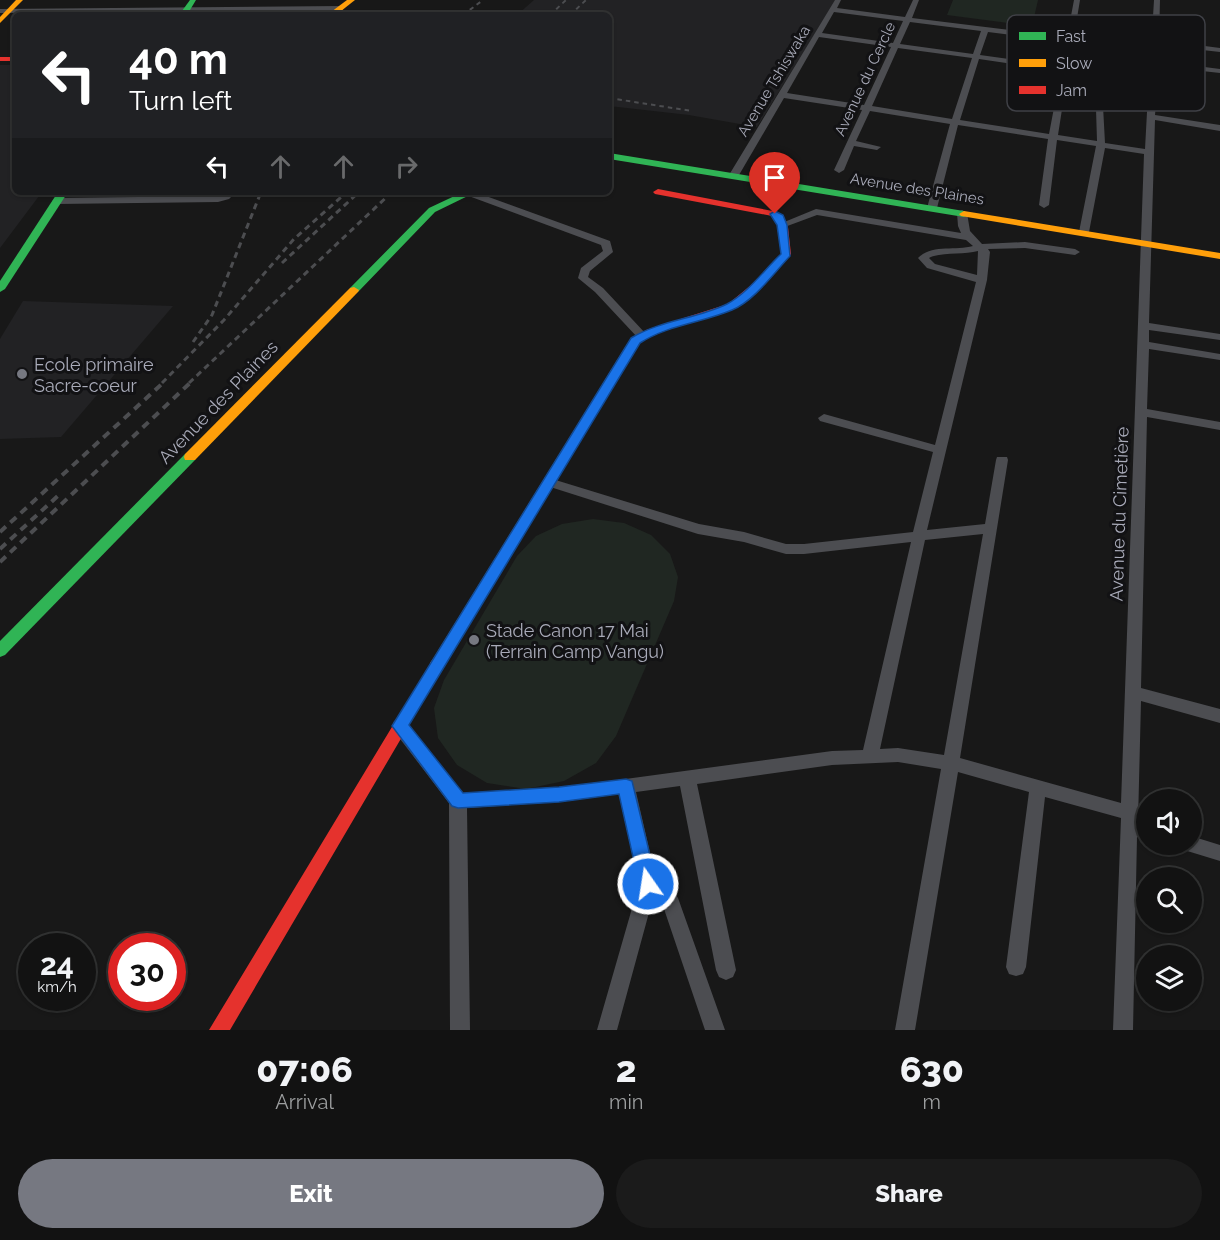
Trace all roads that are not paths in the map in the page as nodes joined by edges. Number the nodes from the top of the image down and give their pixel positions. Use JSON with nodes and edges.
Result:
{"nodes":[{"id":1,"x":20,"y":0,"type":"edge"},
{"id":2,"x":838,"y":0,"type":"edge"},
{"id":3,"x":916,"y":0,"type":"edge"},
{"id":4,"x":1077,"y":0,"type":"edge"},
{"id":5,"x":1157,"y":0,"type":"edge"},
{"id":6,"x":188,"y":8,"type":"edge"},
{"id":7,"x":331,"y":8,"type":"edge"},
{"id":8,"x":832,"y":10,"type":"junction"},
{"id":9,"x":65,"y":12,"type":"edge"},
{"id":10,"x":3,"y":14,"type":"edge"},
{"id":11,"x":1074,"y":15,"type":"edge"},
{"id":12,"x":1157,"y":15,"type":"edge"},
{"id":13,"x":907,"y":19,"type":"junction"},
{"id":14,"x":985,"y":29,"type":"junction"},
{"id":15,"x":1007,"y":32,"type":"edge"},
{"id":16,"x":818,"y":35,"type":"junction"},
{"id":17,"x":895,"y":45,"type":"junction"},
{"id":18,"x":1205,"y":47,"type":"edge"},
{"id":19,"x":1220,"y":50,"type":"edge"},
{"id":20,"x":977,"y":56,"type":"junction"},
{"id":21,"x":1007,"y":60,"type":"edge"},
{"id":22,"x":1205,"y":68,"type":"edge"},
{"id":23,"x":1220,"y":70,"type":"edge"},
{"id":24,"x":783,"y":95,"type":"junction"},
{"id":25,"x":866,"y":107,"type":"junction"},
{"id":26,"x":1059,"y":111,"type":"edge"},
{"id":27,"x":1099,"y":111,"type":"edge"},
{"id":28,"x":1152,"y":111,"type":"edge"},
{"id":29,"x":1152,"y":117,"type":"junction"},
{"id":30,"x":955,"y":121,"type":"junction"},
{"id":31,"x":1220,"y":128,"type":"edge"},
{"id":32,"x":1053,"y":136,"type":"junction"},
{"id":33,"x":850,"y":143,"type":"junction"},
{"id":34,"x":1101,"y":144,"type":"junction"},
{"id":35,"x":877,"y":147,"type":"dead end"},
{"id":36,"x":1149,"y":152,"type":"junction"},
{"id":37,"x":612,"y":156,"type":"edge"},
{"id":38,"x":838,"y":170,"type":"dead end"},
{"id":39,"x":734,"y":175,"type":"junction"},
{"id":40,"x":658,"y":192,"type":"dead end"},
{"id":41,"x":228,"y":195,"type":"edge"},
{"id":42,"x":462,"y":195,"type":"edge"},
{"id":43,"x":478,"y":195,"type":"edge"},
{"id":44,"x":60,"y":196,"type":"edge"},
{"id":45,"x":1044,"y":205,"type":"dead end"},
{"id":46,"x":932,"y":208,"type":"junction"},
{"id":47,"x":962,"y":213,"type":"junction"},
{"id":48,"x":782,"y":225,"type":"junction"},
{"id":49,"x":1084,"y":232,"type":"junction"},
{"id":50,"x":967,"y":237,"type":"junction"},
{"id":51,"x":1147,"y":243,"type":"junction"},
{"id":52,"x":980,"y":247,"type":"junction"},
{"id":53,"x":1075,"y":252,"type":"dead end"},
{"id":54,"x":1220,"y":256,"type":"edge"},
{"id":55,"x":982,"y":280,"type":"junction"},
{"id":56,"x":0,"y":289,"type":"edge"},
{"id":57,"x":1144,"y":326,"type":"junction"},
{"id":58,"x":642,"y":336,"type":"junction"},
{"id":59,"x":1220,"y":337,"type":"edge"},
{"id":60,"x":1144,"y":345,"type":"junction"},
{"id":61,"x":1220,"y":357,"type":"edge"},
{"id":62,"x":1142,"y":412,"type":"junction"},
{"id":63,"x":824,"y":418,"type":"dead end"},
{"id":64,"x":1220,"y":426,"type":"edge"},
{"id":65,"x":940,"y":450,"type":"junction"},
{"id":66,"x":1002,"y":460,"type":"dead end"},
{"id":67,"x":549,"y":482,"type":"junction"},
{"id":68,"x":991,"y":528,"type":"junction"},
{"id":69,"x":919,"y":537,"type":"junction"},
{"id":70,"x":0,"y":651,"type":"edge"},
{"id":71,"x":1133,"y":692,"type":"junction"},
{"id":72,"x":1220,"y":716,"type":"edge"},
{"id":73,"x":400,"y":726,"type":"junction"},
{"id":74,"x":870,"y":755,"type":"junction"},
{"id":75,"x":952,"y":764,"type":"junction"},
{"id":76,"x":687,"y":778,"type":"junction"},
{"id":77,"x":626,"y":786,"type":"junction"},
{"id":78,"x":1038,"y":788,"type":"junction"},
{"id":79,"x":458,"y":801,"type":"junction"},
{"id":80,"x":1135,"y":824,"type":"edge"},
{"id":81,"x":1202,"y":848,"type":"edge"},
{"id":82,"x":1220,"y":853,"type":"edge"},
{"id":83,"x":648,"y":884,"type":"junction"},
{"id":84,"x":1016,"y":967,"type":"dead end"},
{"id":85,"x":726,"y":970,"type":"dead end"},
{"id":86,"x":219,"y":1030,"type":"edge"},
{"id":87,"x":460,"y":1030,"type":"edge"},
{"id":88,"x":607,"y":1030,"type":"edge"},
{"id":89,"x":715,"y":1030,"type":"edge"},
{"id":90,"x":905,"y":1030,"type":"edge"},
{"id":91,"x":1123,"y":1030,"type":"edge"}],
"edges":[{"from":1,"to":10,"type":"street"},
{"from":2,"to":8,"type":"street","name":"Avenue Tshiswaka"},
{"from":3,"to":13,"type":"street","name":"Avenue du Cercle"},
{"from":4,"to":11,"type":"street"},
{"from":5,"to":12,"type":"street","name":"Avenue du Cimetière"},
{"from":6,"to":7,"type":"street"},
{"from":6,"to":9,"type":"street"},
{"from":8,"to":13,"type":"street"},
{"from":8,"to":16,"type":"street","name":"Avenue Tshiswaka"},
{"from":13,"to":14,"type":"street"},
{"from":13,"to":17,"type":"street","name":"Avenue du Cercle"},
{"from":14,"to":15,"type":"street"},
{"from":14,"to":20,"type":"street"},
{"from":16,"to":17,"type":"street"},
{"from":16,"to":24,"type":"street","name":"Avenue Tshiswaka"},
{"from":17,"to":20,"type":"street"},
{"from":17,"to":25,"type":"street","name":"Avenue du Cercle"},
{"from":18,"to":19,"type":"street"},
{"from":20,"to":21,"type":"street"},
{"from":20,"to":30,"type":"street"},
{"from":22,"to":23,"type":"street"},
{"from":24,"to":25,"type":"street"},
{"from":24,"to":39,"type":"street","name":"Avenue Tshiswaka"},
{"from":25,"to":30,"type":"street"},
{"from":25,"to":33,"type":"street","name":"Avenue du Cercle"},
{"from":26,"to":32,"type":"street"},
{"from":27,"to":34,"type":"street"},
{"from":28,"to":29,"type":"street","name":"Avenue du Cimetière"},
{"from":29,"to":31,"type":"street"},
{"from":29,"to":36,"type":"street","name":"Avenue du Cimetière"},
{"from":30,"to":32,"type":"street"},
{"from":30,"to":46,"type":"street"},
{"from":32,"to":34,"type":"street"},
{"from":32,"to":45,"type":"street"},
{"from":33,"to":35,"type":"street"},
{"from":33,"to":38,"type":"street","name":"Avenue du Cercle"},
{"from":34,"to":36,"type":"street"},
{"from":34,"to":49,"type":"street"},
{"from":36,"to":51,"type":"street","name":"Avenue du Cimetière"},
{"from":37,"to":39,"type":"street","name":"Avenue des Plaines"},
{"from":39,"to":46,"type":"street","name":"Avenue des Plaines"},
{"from":40,"to":48,"type":"street"},
{"from":41,"to":44,"type":"street"},
{"from":42,"to":70,"type":"street","name":"Avenue des Plaines"},
{"from":43,"to":58,"type":"street"},
{"from":44,"to":56,"type":"street"},
{"from":46,"to":47,"type":"street","name":"Avenue des Plaines"},
{"from":47,"to":49,"type":"street","name":"Avenue des Plaines"},
{"from":47,"to":50,"type":"street"},
{"from":48,"to":50,"type":"street"},
{"from":48,"to":58,"type":"street"},
{"from":49,"to":51,"type":"street","name":"Avenue des Plaines"},
{"from":50,"to":52,"type":"street"},
{"from":51,"to":54,"type":"street","name":"Avenue des Plaines"},
{"from":51,"to":57,"type":"street","name":"Avenue du Cimetière"},
{"from":52,"to":53,"type":"street"},
{"from":52,"to":55,"type":"street"},
{"from":52,"to":55,"type":"street"},
{"from":55,"to":65,"type":"street"},
{"from":57,"to":59,"type":"street"},
{"from":57,"to":60,"type":"street","name":"Avenue du Cimetière"},
{"from":58,"to":67,"type":"street"},
{"from":60,"to":61,"type":"street"},
{"from":60,"to":62,"type":"street","name":"Avenue du Cimetière"},
{"from":62,"to":64,"type":"street"},
{"from":62,"to":71,"type":"street","name":"Avenue du Cimetière"},
{"from":63,"to":65,"type":"street"},
{"from":65,"to":69,"type":"street"},
{"from":66,"to":68,"type":"street"},
{"from":67,"to":69,"type":"street"},
{"from":67,"to":73,"type":"street"},
{"from":68,"to":69,"type":"street"},
{"from":68,"to":75,"type":"street"},
{"from":69,"to":74,"type":"street"},
{"from":71,"to":72,"type":"street"},
{"from":71,"to":80,"type":"street","name":"Avenue du Cimetière"},
{"from":73,"to":79,"type":"street"},
{"from":73,"to":86,"type":"street"},
{"from":74,"to":75,"type":"street"},
{"from":74,"to":76,"type":"street"},
{"from":75,"to":78,"type":"street"},
{"from":75,"to":90,"type":"street"},
{"from":76,"to":77,"type":"street"},
{"from":76,"to":85,"type":"street"},
{"from":77,"to":79,"type":"street"},
{"from":77,"to":83,"type":"street"},
{"from":78,"to":80,"type":"street"},
{"from":78,"to":84,"type":"street"},
{"from":79,"to":87,"type":"street"},
{"from":80,"to":91,"type":"street","name":"Avenue du Cimetière"},
{"from":81,"to":82,"type":"street"},
{"from":83,"to":88,"type":"street"},
{"from":83,"to":89,"type":"street"}]}
